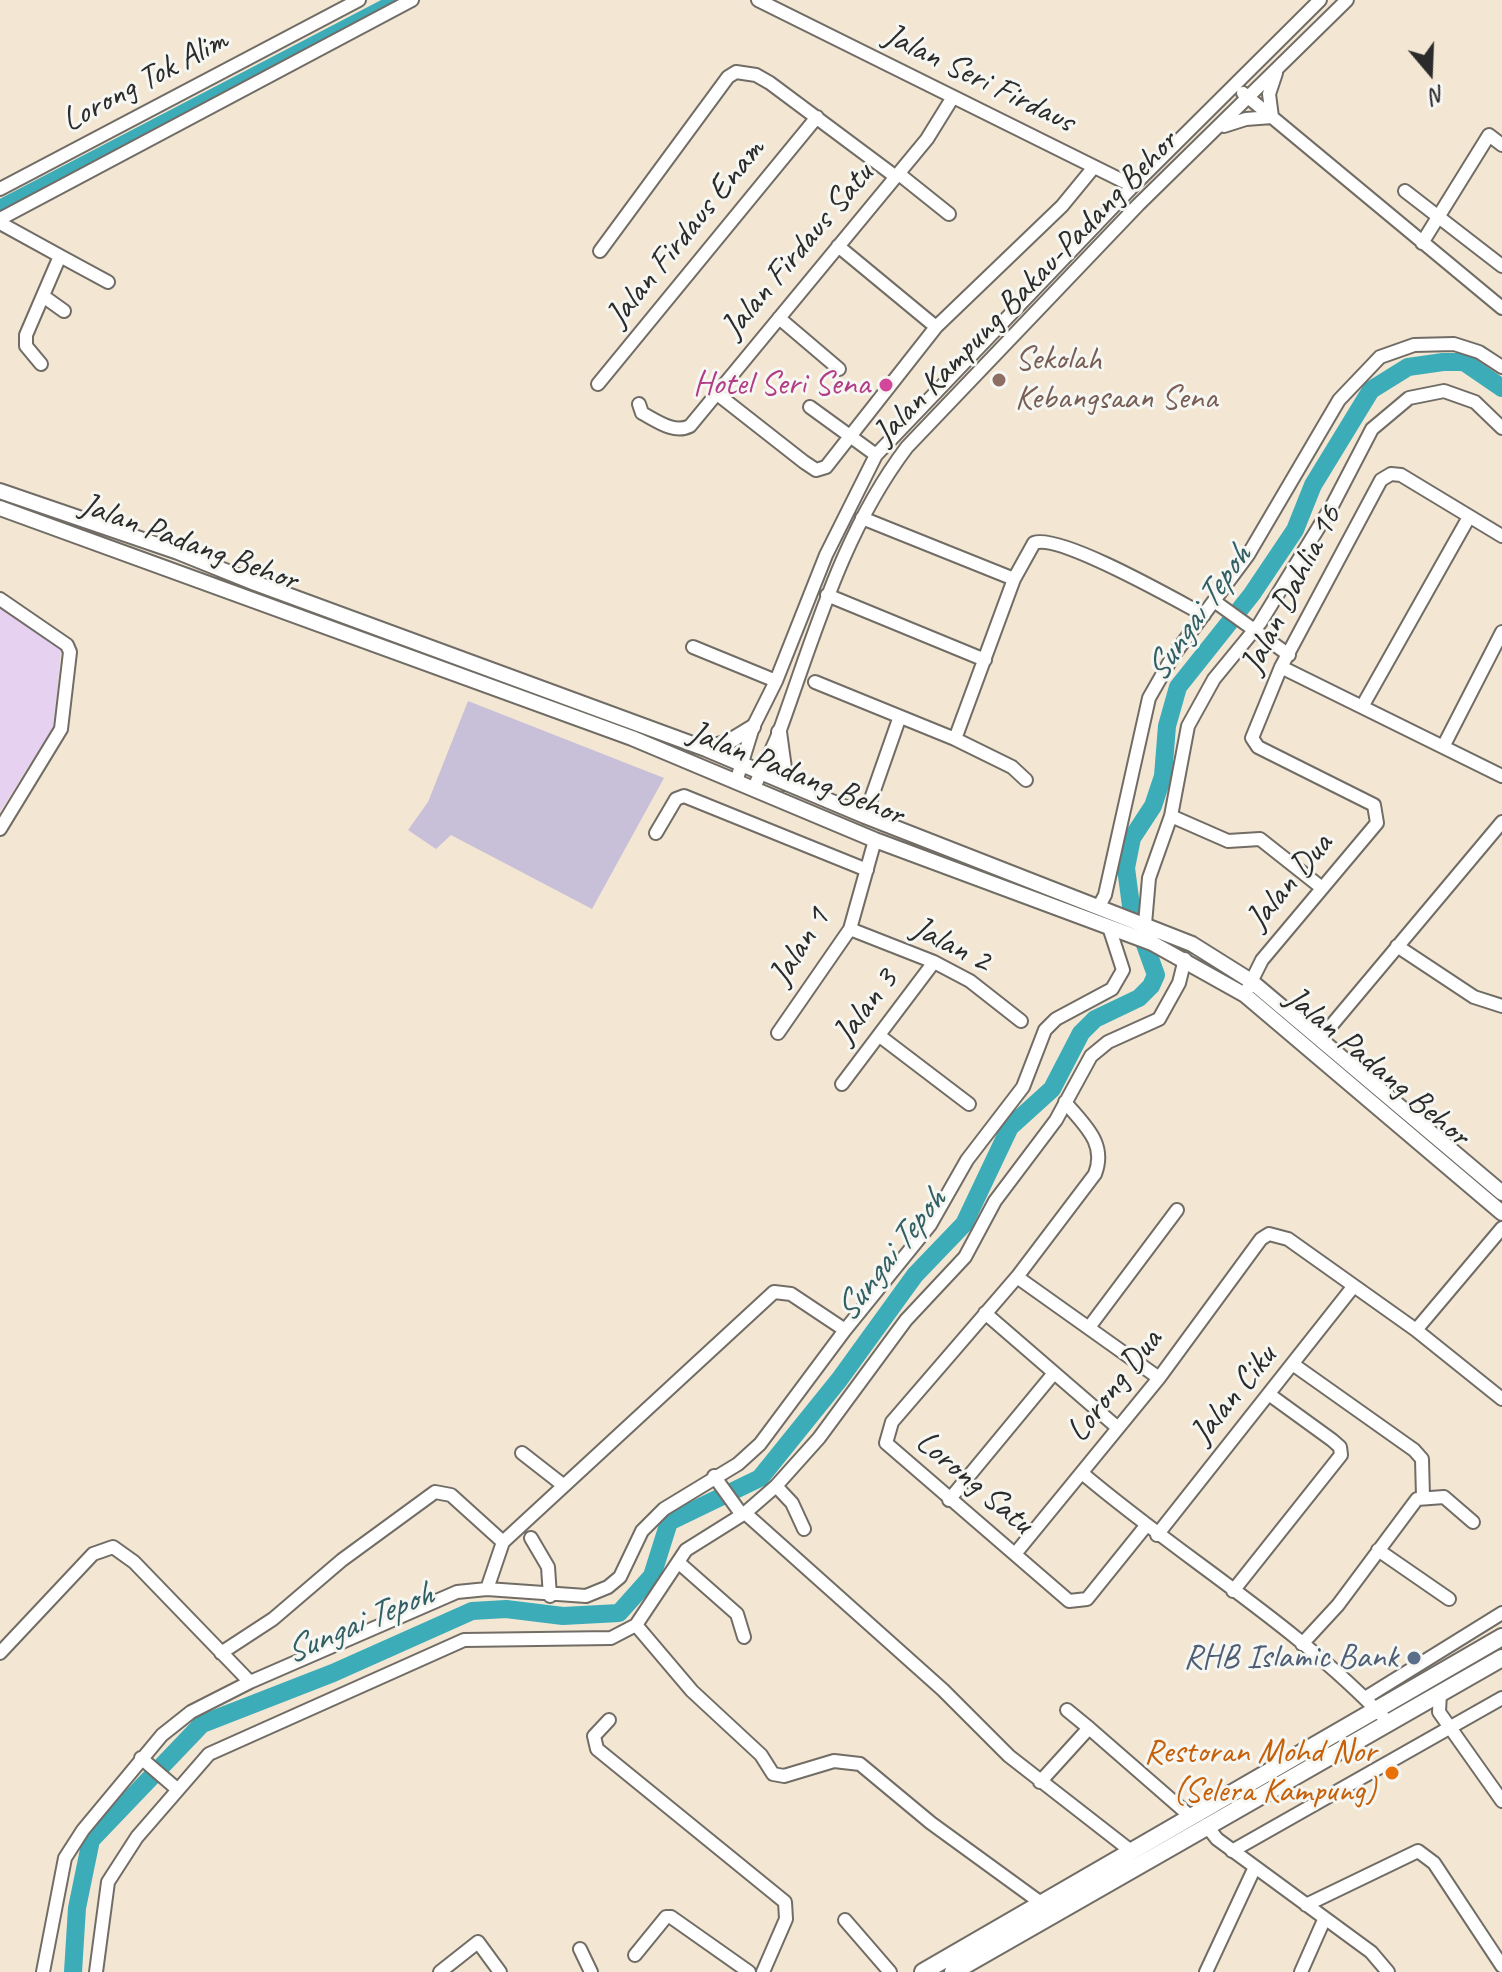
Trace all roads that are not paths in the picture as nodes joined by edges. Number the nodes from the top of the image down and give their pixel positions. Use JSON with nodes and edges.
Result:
{"nodes":[{"id":1,"x":359,"y":0,"type":"edge"},
{"id":2,"x":412,"y":0,"type":"edge"},
{"id":3,"x":758,"y":0,"type":"edge"},
{"id":4,"x":1347,"y":0,"type":"edge"},
{"id":5,"x":1316,"y":1,"type":"edge"},
{"id":6,"x":1277,"y":69,"type":"junction"},
{"id":7,"x":1235,"y":87,"type":"junction"},
{"id":8,"x":953,"y":97,"type":"junction"},
{"id":9,"x":1249,"y":98,"type":"junction"},
{"id":10,"x":817,"y":117,"type":"junction"},
{"id":11,"x":1272,"y":117,"type":"junction"},
{"id":12,"x":1220,"y":128,"type":"junction"},
{"id":13,"x":1502,"y":145,"type":"edge"},
{"id":14,"x":1094,"y":167,"type":"junction"},
{"id":15,"x":898,"y":175,"type":"junction"},
{"id":16,"x":1133,"y":186,"type":"junction"},
{"id":17,"x":0,"y":189,"type":"edge"},
{"id":18,"x":1405,"y":191,"type":"dead end"},
{"id":19,"x":949,"y":214,"type":"dead end"},
{"id":20,"x":1438,"y":219,"type":"junction"},
{"id":21,"x":0,"y":221,"type":"edge"},
{"id":22,"x":1422,"y":243,"type":"junction"},
{"id":23,"x":838,"y":246,"type":"junction"},
{"id":24,"x":600,"y":251,"type":"dead end"},
{"id":25,"x":60,"y":256,"type":"junction"},
{"id":26,"x":1502,"y":266,"type":"edge"},
{"id":27,"x":108,"y":282,"type":"dead end"},
{"id":28,"x":43,"y":296,"type":"junction"},
{"id":29,"x":1502,"y":308,"type":"edge"},
{"id":30,"x":64,"y":311,"type":"dead end"},
{"id":31,"x":779,"y":318,"type":"junction"},
{"id":32,"x":936,"y":327,"type":"junction"},
{"id":33,"x":41,"y":364,"type":"dead end"},
{"id":34,"x":1502,"y":367,"type":"edge"},
{"id":35,"x":839,"y":369,"type":"dead end"},
{"id":36,"x":598,"y":384,"type":"dead end"},
{"id":37,"x":716,"y":393,"type":"junction"},
{"id":38,"x":639,"y":404,"type":"dead end"},
{"id":39,"x":810,"y":407,"type":"dead end"},
{"id":40,"x":1502,"y":428,"type":"edge"},
{"id":41,"x":847,"y":437,"type":"junction"},
{"id":42,"x":876,"y":455,"type":"junction"},
{"id":43,"x":0,"y":491,"type":"edge"},
{"id":44,"x":0,"y":508,"type":"edge"},
{"id":45,"x":1469,"y":517,"type":"junction"},
{"id":46,"x":862,"y":518,"type":"junction"},
{"id":47,"x":1502,"y":536,"type":"edge"},
{"id":48,"x":1014,"y":579,"type":"junction"},
{"id":49,"x":827,"y":595,"type":"junction"},
{"id":50,"x":0,"y":599,"type":"edge"},
{"id":51,"x":1218,"y":604,"type":"junction"},
{"id":52,"x":1204,"y":615,"type":"junction"},
{"id":53,"x":1255,"y":631,"type":"junction"},
{"id":54,"x":1502,"y":632,"type":"edge"},
{"id":55,"x":693,"y":647,"type":"dead end"},
{"id":56,"x":1289,"y":655,"type":"junction"},
{"id":57,"x":1497,"y":658,"type":"edge"},
{"id":58,"x":985,"y":660,"type":"junction"},
{"id":59,"x":1281,"y":667,"type":"junction"},
{"id":60,"x":776,"y":681,"type":"junction"},
{"id":61,"x":815,"y":682,"type":"dead end"},
{"id":62,"x":1363,"y":705,"type":"junction"},
{"id":63,"x":899,"y":719,"type":"junction"},
{"id":64,"x":753,"y":727,"type":"junction"},
{"id":65,"x":779,"y":732,"type":"junction"},
{"id":66,"x":955,"y":739,"type":"junction"},
{"id":67,"x":1444,"y":745,"type":"junction"},
{"id":68,"x":706,"y":749,"type":"junction"},
{"id":69,"x":742,"y":765,"type":"junction"},
{"id":70,"x":760,"y":772,"type":"junction"},
{"id":71,"x":1502,"y":776,"type":"edge"},
{"id":72,"x":1026,"y":780,"type":"dead end"},
{"id":73,"x":736,"y":782,"type":"junction"},
{"id":74,"x":786,"y":783,"type":"junction"},
{"id":75,"x":754,"y":789,"type":"junction"},
{"id":76,"x":865,"y":816,"type":"junction"},
{"id":77,"x":1171,"y":816,"type":"junction"},
{"id":78,"x":1502,"y":822,"type":"edge"},
{"id":79,"x":1377,"y":823,"type":"joint"},
{"id":80,"x":0,"y":829,"type":"edge"},
{"id":81,"x":656,"y":833,"type":"dead end"},
{"id":82,"x":875,"y":840,"type":"junction"},
{"id":83,"x":867,"y":870,"type":"junction"},
{"id":84,"x":1322,"y":888,"type":"junction"},
{"id":85,"x":1103,"y":908,"type":"junction"},
{"id":86,"x":1145,"y":924,"type":"junction"},
{"id":87,"x":1113,"y":928,"type":"junction"},
{"id":88,"x":850,"y":929,"type":"junction"},
{"id":89,"x":1397,"y":946,"type":"junction"},
{"id":90,"x":1185,"y":959,"type":"junction"},
{"id":91,"x":934,"y":962,"type":"junction"},
{"id":92,"x":1251,"y":981,"type":"junction"},
{"id":93,"x":1245,"y":995,"type":"junction"},
{"id":94,"x":1502,"y":1006,"type":"edge"},
{"id":95,"x":1021,"y":1021,"type":"dead end"},
{"id":96,"x":778,"y":1033,"type":"dead end"},
{"id":97,"x":881,"y":1037,"type":"junction"},
{"id":98,"x":1320,"y":1039,"type":"junction"},
{"id":99,"x":842,"y":1084,"type":"dead end"},
{"id":100,"x":1065,"y":1102,"type":"junction"},
{"id":101,"x":969,"y":1104,"type":"dead end"},
{"id":102,"x":1502,"y":1193,"type":"edge"},
{"id":103,"x":1177,"y":1210,"type":"dead end"},
{"id":104,"x":1502,"y":1213,"type":"edge"},
{"id":105,"x":1502,"y":1228,"type":"edge"},
{"id":106,"x":1017,"y":1277,"type":"junction"},
{"id":107,"x":1353,"y":1287,"type":"junction"},
{"id":108,"x":985,"y":1313,"type":"junction"},
{"id":109,"x":1090,"y":1326,"type":"junction"},
{"id":110,"x":845,"y":1330,"type":"junction"},
{"id":111,"x":1416,"y":1330,"type":"junction"},
{"id":112,"x":1294,"y":1365,"type":"junction"},
{"id":113,"x":1054,"y":1373,"type":"junction"},
{"id":114,"x":1159,"y":1378,"type":"junction"},
{"id":115,"x":1270,"y":1395,"type":"junction"},
{"id":116,"x":1502,"y":1399,"type":"edge"},
{"id":117,"x":1118,"y":1428,"type":"junction"},
{"id":118,"x":522,"y":1453,"type":"dead end"},
{"id":119,"x":1082,"y":1473,"type":"junction"},
{"id":120,"x":717,"y":1481,"type":"junction"},
{"id":121,"x":563,"y":1485,"type":"junction"},
{"id":122,"x":776,"y":1486,"type":"junction"},
{"id":123,"x":1426,"y":1497,"type":"junction"},
{"id":124,"x":949,"y":1500,"type":"junction"},
{"id":125,"x":741,"y":1512,"type":"junction"},
{"id":126,"x":1473,"y":1522,"type":"dead end"},
{"id":127,"x":1145,"y":1527,"type":"junction"},
{"id":128,"x":804,"y":1529,"type":"dead end"},
{"id":129,"x":1157,"y":1535,"type":"junction"},
{"id":130,"x":531,"y":1538,"type":"dead end"},
{"id":131,"x":503,"y":1542,"type":"junction"},
{"id":132,"x":1378,"y":1550,"type":"junction"},
{"id":133,"x":1015,"y":1554,"type":"junction"},
{"id":134,"x":678,"y":1562,"type":"junction"},
{"id":135,"x":487,"y":1589,"type":"junction"},
{"id":136,"x":1233,"y":1591,"type":"junction"},
{"id":137,"x":550,"y":1596,"type":"junction"},
{"id":138,"x":1449,"y":1599,"type":"dead end"},
{"id":139,"x":1502,"y":1613,"type":"edge"},
{"id":140,"x":636,"y":1625,"type":"junction"},
{"id":141,"x":744,"y":1637,"type":"dead end"},
{"id":142,"x":1502,"y":1637,"type":"edge"},
{"id":143,"x":1302,"y":1644,"type":"junction"},
{"id":144,"x":0,"y":1653,"type":"edge"},
{"id":145,"x":221,"y":1653,"type":"junction"},
{"id":146,"x":1502,"y":1658,"type":"edge"},
{"id":147,"x":250,"y":1682,"type":"junction"},
{"id":148,"x":1440,"y":1693,"type":"junction"},
{"id":149,"x":1502,"y":1698,"type":"edge"},
{"id":150,"x":1067,"y":1710,"type":"dead end"},
{"id":151,"x":1376,"y":1710,"type":"junction"},
{"id":152,"x":609,"y":1720,"type":"dead end"},
{"id":153,"x":1089,"y":1728,"type":"junction"},
{"id":154,"x":1450,"y":1729,"type":"junction"},
{"id":155,"x":146,"y":1762,"type":"junction"},
{"id":156,"x":1040,"y":1782,"type":"junction"},
{"id":157,"x":174,"y":1787,"type":"junction"},
{"id":158,"x":1502,"y":1801,"type":"edge"},
{"id":159,"x":1199,"y":1817,"type":"junction"},
{"id":160,"x":1131,"y":1851,"type":"junction"},
{"id":161,"x":1232,"y":1851,"type":"junction"},
{"id":162,"x":1255,"y":1867,"type":"junction"},
{"id":163,"x":1041,"y":1903,"type":"junction"},
{"id":164,"x":1306,"y":1905,"type":"junction"},
{"id":165,"x":845,"y":1920,"type":"dead end"},
{"id":166,"x":1324,"y":1920,"type":"junction"},
{"id":167,"x":580,"y":1949,"type":"dead end"},
{"id":168,"x":635,"y":1955,"type":"dead end"},
{"id":169,"x":1502,"y":1966,"type":"edge"},
{"id":170,"x":950,"y":1968,"type":"edge"},
{"id":171,"x":43,"y":1972,"type":"edge"},
{"id":172,"x":96,"y":1972,"type":"edge"},
{"id":173,"x":440,"y":1972,"type":"edge"},
{"id":174,"x":500,"y":1972,"type":"edge"},
{"id":175,"x":591,"y":1972,"type":"edge"},
{"id":176,"x":749,"y":1972,"type":"edge"},
{"id":177,"x":763,"y":1972,"type":"edge"},
{"id":178,"x":890,"y":1972,"type":"edge"},
{"id":179,"x":923,"y":1972,"type":"edge"},
{"id":180,"x":1206,"y":1972,"type":"edge"},
{"id":181,"x":1301,"y":1972,"type":"edge"},
{"id":182,"x":1388,"y":1972,"type":"edge"}],
"edges":[{"from":1,"to":17,"type":"street","name":"Lorong Tok Alim"},
{"from":2,"to":21,"type":"street"},
{"from":3,"to":8,"type":"street","name":"Jalan Seri Firdaus"},
{"from":4,"to":6,"type":"street","name":"Jalan Kampung Bakau-Padang Behor"},
{"from":5,"to":7,"type":"street","name":"Jalan Kampung Bakau-Padang Behor"},
{"from":6,"to":9,"type":"street","name":"Jalan Kampung Bakau-Padang Behor"},
{"from":6,"to":11,"type":"street"},
{"from":7,"to":9,"type":"street"},
{"from":7,"to":16,"type":"street","name":"Jalan Kampung Bakau-Padang Behor"},
{"from":8,"to":14,"type":"street","name":"Jalan Seri Firdaus"},
{"from":8,"to":15,"type":"street","name":"Jalan Firdaus Satu"},
{"from":9,"to":11,"type":"street"},
{"from":9,"to":12,"type":"street","name":"Jalan Kampung Bakau-Padang Behor"},
{"from":10,"to":15,"type":"street"},
{"from":10,"to":24,"type":"street"},
{"from":10,"to":36,"type":"street","name":"Jalan Firdaus Enam"},
{"from":11,"to":12,"type":"street"},
{"from":11,"to":22,"type":"street"},
{"from":12,"to":46,"type":"street","name":"Jalan Kampung Bakau-Padang Behor"},
{"from":13,"to":20,"type":"street"},
{"from":14,"to":16,"type":"street","name":"Jalan Seri Firdaus"},
{"from":14,"to":32,"type":"street"},
{"from":15,"to":19,"type":"street"},
{"from":15,"to":23,"type":"street","name":"Jalan Firdaus Satu"},
{"from":16,"to":42,"type":"street","name":"Jalan Kampung Bakau-Padang Behor"},
{"from":18,"to":20,"type":"street"},
{"from":20,"to":22,"type":"street"},
{"from":20,"to":26,"type":"street"},
{"from":21,"to":25,"type":"street"},
{"from":22,"to":29,"type":"street"},
{"from":23,"to":31,"type":"street","name":"Jalan Firdaus Satu"},
{"from":23,"to":32,"type":"street"},
{"from":25,"to":27,"type":"street"},
{"from":25,"to":28,"type":"street"},
{"from":28,"to":30,"type":"street"},
{"from":28,"to":33,"type":"street"},
{"from":31,"to":35,"type":"street"},
{"from":31,"to":37,"type":"street","name":"Jalan Firdaus Satu"},
{"from":32,"to":41,"type":"street"},
{"from":34,"to":51,"type":"street"},
{"from":37,"to":38,"type":"street","name":"Jalan Firdaus Satu"},
{"from":37,"to":41,"type":"street"},
{"from":39,"to":41,"type":"street"},
{"from":40,"to":53,"type":"street"},
{"from":41,"to":42,"type":"street"},
{"from":42,"to":60,"type":"street","name":"Jalan Kampung Bakau-Padang Behor"},
{"from":43,"to":68,"type":"main road","name":"Jalan Padang Behor"},
{"from":44,"to":73,"type":"main road","name":"Jalan Padang Behor"},
{"from":45,"to":47,"type":"street"},
{"from":45,"to":56,"type":"street","name":"Jalan Dahlia 16"},
{"from":45,"to":62,"type":"street"},
{"from":46,"to":48,"type":"street"},
{"from":46,"to":49,"type":"street","name":"Jalan Kampung Bakau-Padang Behor"},
{"from":48,"to":52,"type":"street"},
{"from":48,"to":58,"type":"street"},
{"from":49,"to":58,"type":"street"},
{"from":49,"to":65,"type":"street","name":"Jalan Kampung Bakau-Padang Behor"},
{"from":50,"to":80,"type":"street"},
{"from":51,"to":52,"type":"street"},
{"from":51,"to":53,"type":"street"},
{"from":52,"to":85,"type":"street"},
{"from":53,"to":56,"type":"street"},
{"from":53,"to":77,"type":"street"},
{"from":54,"to":57,"type":"street"},
{"from":55,"to":60,"type":"street"},
{"from":56,"to":59,"type":"street","name":"Jalan Dahlia 16"},
{"from":57,"to":67,"type":"street"},
{"from":58,"to":66,"type":"street"},
{"from":59,"to":62,"type":"street"},
{"from":59,"to":79,"type":"street","name":"Jalan Dahlia 16"},
{"from":60,"to":64,"type":"street","name":"Jalan Kampung Bakau-Padang Behor"},
{"from":61,"to":63,"type":"street"},
{"from":62,"to":67,"type":"street"},
{"from":63,"to":66,"type":"street"},
{"from":63,"to":76,"type":"street"},
{"from":64,"to":68,"type":"main road"},
{"from":64,"to":69,"type":"street","name":"Jalan Kampung Bakau-Padang Behor"},
{"from":65,"to":70,"type":"street","name":"Jalan Kampung Bakau-Padang Behor"},
{"from":65,"to":74,"type":"main road"},
{"from":66,"to":72,"type":"street"},
{"from":67,"to":71,"type":"street"},
{"from":68,"to":69,"type":"main road","name":"Jalan Padang Behor"},
{"from":69,"to":70,"type":"main road","name":"Jalan Padang Behor"},
{"from":69,"to":73,"type":"street","name":"Jalan Kampung Bakau-Padang Behor"},
{"from":70,"to":74,"type":"main road","name":"Jalan Padang Behor"},
{"from":70,"to":75,"type":"street","name":"Jalan Kampung Bakau-Padang Behor"},
{"from":73,"to":75,"type":"main road","name":"Jalan Padang Behor"},
{"from":74,"to":76,"type":"main road","name":"Jalan Padang Behor"},
{"from":75,"to":82,"type":"main road","name":"Jalan Padang Behor"},
{"from":76,"to":85,"type":"main road","name":"Jalan Padang Behor"},
{"from":77,"to":84,"type":"street"},
{"from":77,"to":86,"type":"street"},
{"from":78,"to":89,"type":"street"},
{"from":79,"to":84,"type":"street","name":"Jalan Dua"},
{"from":81,"to":83,"type":"street"},
{"from":82,"to":83,"type":"street","name":"Jalan 1"},
{"from":82,"to":87,"type":"main road","name":"Jalan Padang Behor"},
{"from":83,"to":88,"type":"street","name":"Jalan 1"},
{"from":84,"to":92,"type":"street","name":"Jalan Dua"},
{"from":85,"to":86,"type":"main road","name":"Jalan Padang Behor"},
{"from":86,"to":92,"type":"main road","name":"Jalan Padang Behor"},
{"from":87,"to":90,"type":"main road","name":"Jalan Padang Behor"},
{"from":87,"to":110,"type":"street"},
{"from":88,"to":91,"type":"street","name":"Jalan 2"},
{"from":88,"to":96,"type":"street","name":"Jalan 1"},
{"from":89,"to":94,"type":"street"},
{"from":89,"to":98,"type":"street"},
{"from":90,"to":93,"type":"main road","name":"Jalan Padang Behor"},
{"from":90,"to":100,"type":"street"},
{"from":91,"to":95,"type":"street","name":"Jalan 2"},
{"from":91,"to":97,"type":"street","name":"Jalan 3"},
{"from":92,"to":93,"type":"street","name":"Jalan Dua"},
{"from":92,"to":98,"type":"main road","name":"Jalan Padang Behor"},
{"from":93,"to":104,"type":"main road","name":"Jalan Padang Behor"},
{"from":97,"to":99,"type":"street","name":"Jalan 3"},
{"from":97,"to":101,"type":"street"},
{"from":98,"to":102,"type":"main road","name":"Jalan Padang Behor"},
{"from":100,"to":106,"type":"street","name":"Lorong Satu"},
{"from":100,"to":122,"type":"street"},
{"from":103,"to":109,"type":"street"},
{"from":105,"to":111,"type":"street"},
{"from":106,"to":108,"type":"street","name":"Lorong Satu"},
{"from":106,"to":109,"type":"street"},
{"from":107,"to":111,"type":"street"},
{"from":107,"to":112,"type":"street","name":"Jalan Ciku"},
{"from":107,"to":114,"type":"street","name":"Lorong Dua"},
{"from":108,"to":113,"type":"street"},
{"from":108,"to":124,"type":"street","name":"Lorong Satu"},
{"from":109,"to":114,"type":"street"},
{"from":110,"to":120,"type":"street"},
{"from":110,"to":121,"type":"street"},
{"from":111,"to":116,"type":"street"},
{"from":112,"to":115,"type":"street","name":"Jalan Ciku"},
{"from":112,"to":123,"type":"street"},
{"from":113,"to":117,"type":"street"},
{"from":113,"to":124,"type":"street"},
{"from":114,"to":117,"type":"street","name":"Lorong Dua"},
{"from":115,"to":129,"type":"street","name":"Jalan Ciku"},
{"from":115,"to":136,"type":"street"},
{"from":117,"to":119,"type":"street","name":"Lorong Dua"},
{"from":118,"to":121,"type":"street"},
{"from":119,"to":127,"type":"street"},
{"from":119,"to":133,"type":"street","name":"Lorong Dua"},
{"from":120,"to":125,"type":"street"},
{"from":120,"to":137,"type":"street"},
{"from":121,"to":131,"type":"street"},
{"from":122,"to":125,"type":"street"},
{"from":122,"to":128,"type":"street"},
{"from":123,"to":126,"type":"street"},
{"from":123,"to":132,"type":"street"},
{"from":124,"to":133,"type":"street","name":"Lorong Satu"},
{"from":125,"to":134,"type":"street"},
{"from":125,"to":156,"type":"street"},
{"from":127,"to":129,"type":"street"},
{"from":127,"to":133,"type":"street","name":"Lorong Satu"},
{"from":129,"to":136,"type":"street"},
{"from":130,"to":137,"type":"street"},
{"from":131,"to":135,"type":"street"},
{"from":131,"to":145,"type":"street"},
{"from":132,"to":138,"type":"street"},
{"from":132,"to":143,"type":"street"},
{"from":134,"to":140,"type":"street"},
{"from":134,"to":141,"type":"street"},
{"from":135,"to":137,"type":"street"},
{"from":135,"to":147,"type":"street"},
{"from":136,"to":143,"type":"street"},
{"from":139,"to":151,"type":"street"},
{"from":140,"to":157,"type":"street"},
{"from":140,"to":163,"type":"street"},
{"from":142,"to":151,"type":"highway"},
{"from":143,"to":151,"type":"street"},
{"from":144,"to":145,"type":"street"},
{"from":145,"to":147,"type":"street"},
{"from":146,"to":148,"type":"highway"},
{"from":147,"to":155,"type":"street"},
{"from":148,"to":151,"type":"highway"},
{"from":148,"to":154,"type":"street"},
{"from":149,"to":154,"type":"street"},
{"from":150,"to":153,"type":"street"},
{"from":151,"to":159,"type":"highway"},
{"from":152,"to":177,"type":"street"},
{"from":153,"to":156,"type":"street"},
{"from":153,"to":159,"type":"street"},
{"from":154,"to":158,"type":"street"},
{"from":154,"to":161,"type":"street"},
{"from":155,"to":157,"type":"street"},
{"from":155,"to":171,"type":"street"},
{"from":156,"to":160,"type":"street"},
{"from":157,"to":172,"type":"street"},
{"from":159,"to":160,"type":"highway"},
{"from":159,"to":161,"type":"street"},
{"from":159,"to":170,"type":"highway"},
{"from":160,"to":163,"type":"highway"},
{"from":161,"to":162,"type":"street"},
{"from":162,"to":164,"type":"street"},
{"from":162,"to":180,"type":"street"},
{"from":163,"to":170,"type":"highway"},
{"from":164,"to":166,"type":"street"},
{"from":164,"to":169,"type":"street"},
{"from":165,"to":178,"type":"street"},
{"from":166,"to":181,"type":"street"},
{"from":166,"to":182,"type":"street"},
{"from":167,"to":175,"type":"street"},
{"from":168,"to":176,"type":"street"},
{"from":170,"to":179,"type":"highway"},
{"from":173,"to":174,"type":"street"}]}
